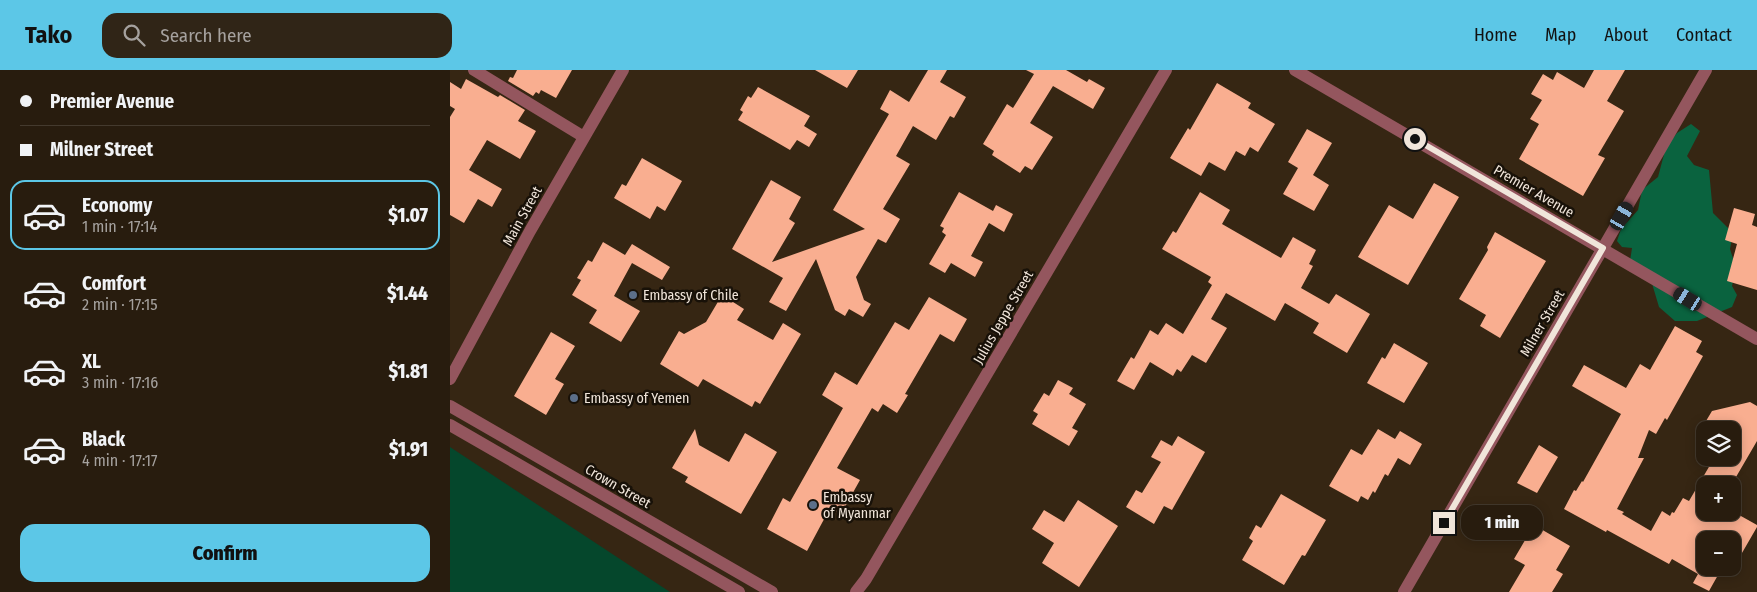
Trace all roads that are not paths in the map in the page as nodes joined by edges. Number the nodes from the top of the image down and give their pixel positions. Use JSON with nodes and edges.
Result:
{"nodes":[{"id":1,"x":474,"y":70,"type":"edge"},
{"id":2,"x":623,"y":70,"type":"edge"},
{"id":3,"x":1166,"y":70,"type":"edge"},
{"id":4,"x":1295,"y":70,"type":"edge"},
{"id":5,"x":1706,"y":70,"type":"edge"},
{"id":6,"x":584,"y":137,"type":"junction"},
{"id":7,"x":1603,"y":248,"type":"junction"},
{"id":8,"x":1757,"y":339,"type":"edge"},
{"id":9,"x":450,"y":379,"type":"edge"},
{"id":10,"x":450,"y":406,"type":"edge"},
{"id":11,"x":450,"y":426,"type":"edge"},
{"id":12,"x":525,"y":450,"type":"junction"},
{"id":13,"x":518,"y":464,"type":"junction"},
{"id":14,"x":724,"y":565,"type":"junction"},
{"id":15,"x":716,"y":578,"type":"junction"},
{"id":16,"x":866,"y":579,"type":"junction"},
{"id":17,"x":768,"y":591,"type":"edge"},
{"id":18,"x":721,"y":592,"type":"edge"},
{"id":19,"x":739,"y":592,"type":"edge"},
{"id":20,"x":856,"y":592,"type":"edge"},
{"id":21,"x":862,"y":592,"type":"edge"},
{"id":22,"x":1404,"y":592,"type":"edge"}],
"edges":[{"from":1,"to":6,"type":"street"},
{"from":2,"to":6,"type":"street","name":"Main Street"},
{"from":3,"to":16,"type":"street","name":"Julius Jeppe Street"},
{"from":4,"to":7,"type":"street","name":"Premier Avenue"},
{"from":5,"to":7,"type":"street","name":"Milner Street"},
{"from":6,"to":9,"type":"street","name":"Main Street"},
{"from":7,"to":8,"type":"street","name":"Premier Avenue"},
{"from":7,"to":22,"type":"street","name":"Milner Street"},
{"from":10,"to":12,"type":"street","name":"Crown Street"},
{"from":11,"to":13,"type":"street"},
{"from":12,"to":13,"type":"street"},
{"from":12,"to":14,"type":"street","name":"Crown Street"},
{"from":13,"to":15,"type":"street"},
{"from":14,"to":15,"type":"street"},
{"from":14,"to":17,"type":"street","name":"Crown Street"},
{"from":15,"to":18,"type":"street"},
{"from":15,"to":19,"type":"street"},
{"from":16,"to":20,"type":"street","name":"Julius Jeppe Street"},
{"from":16,"to":21,"type":"street","name":"Julius Jeppe Street"}]}
